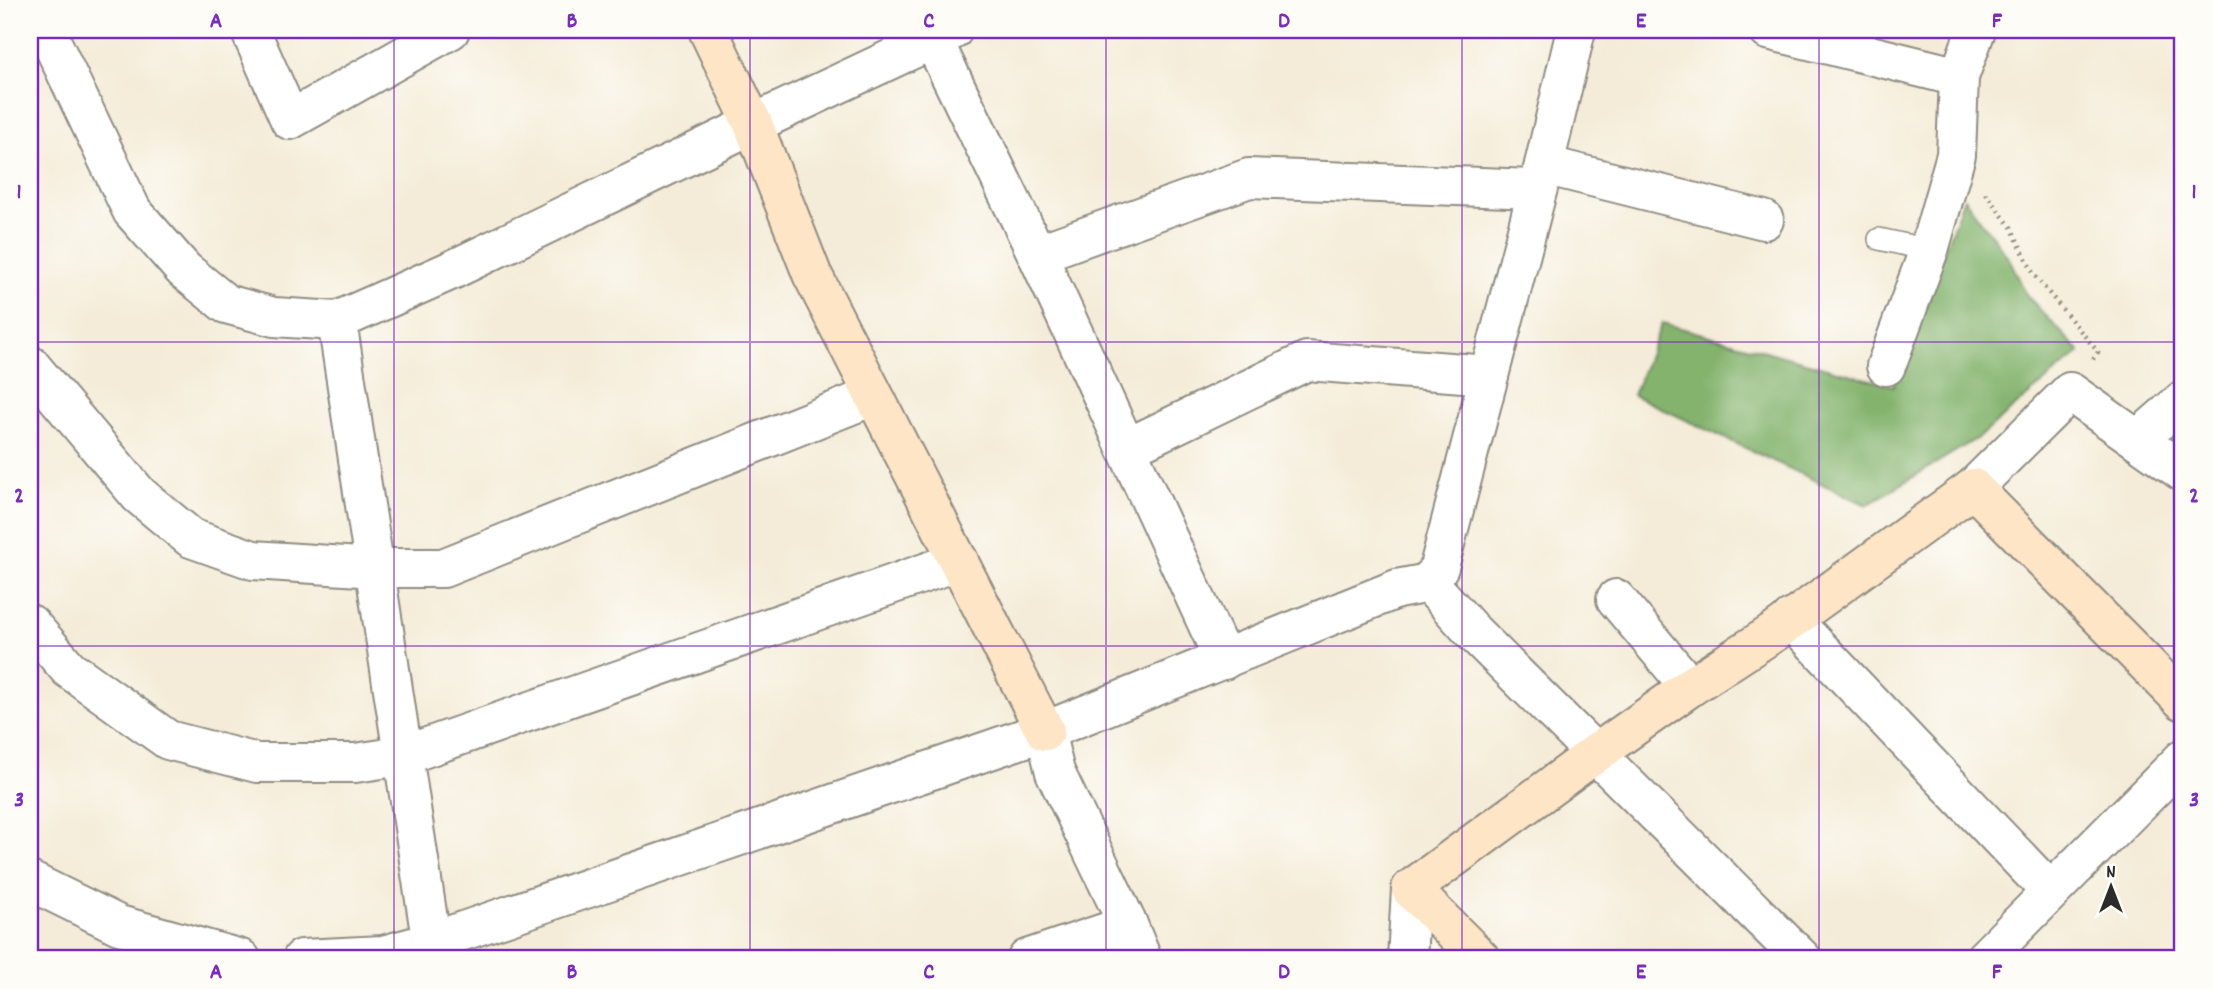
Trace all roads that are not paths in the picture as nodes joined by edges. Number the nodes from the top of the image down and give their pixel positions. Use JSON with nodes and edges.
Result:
{"nodes":[{"id":1,"x":46,"y":30,"type":"edge"},
{"id":2,"x":250,"y":30,"type":"edge"},
{"id":3,"x":450,"y":30,"type":"edge"},
{"id":4,"x":708,"y":30,"type":"edge"},
{"id":5,"x":1576,"y":30,"type":"edge"},
{"id":6,"x":1768,"y":30,"type":"edge"},
{"id":7,"x":1976,"y":30,"type":"edge"},
{"id":8,"x":943,"y":35,"type":"edge"},
{"id":9,"x":1959,"y":77,"type":"junction"},
{"id":10,"x":753,"y":124,"type":"junction"},
{"id":11,"x":1540,"y":177,"type":"junction"},
{"id":12,"x":1764,"y":220,"type":"dead end"},
{"id":13,"x":1879,"y":239,"type":"dead end"},
{"id":14,"x":1929,"y":250,"type":"junction"},
{"id":15,"x":1037,"y":254,"type":"junction"},
{"id":16,"x":337,"y":321,"type":"junction"},
{"id":17,"x":1886,"y":366,"type":"dead end"},
{"id":18,"x":1489,"y":374,"type":"junction"},
{"id":19,"x":38,"y":389,"type":"edge"},
{"id":20,"x":873,"y":396,"type":"junction"},
{"id":21,"x":2183,"y":400,"type":"edge"},
{"id":22,"x":2138,"y":439,"type":"junction"},
{"id":23,"x":1127,"y":448,"type":"junction"},
{"id":24,"x":2183,"y":472,"type":"edge"},
{"id":25,"x":1973,"y":488,"type":"junction"},
{"id":26,"x":958,"y":561,"type":"junction"},
{"id":27,"x":376,"y":568,"type":"junction"},
{"id":28,"x":1429,"y":583,"type":"junction"},
{"id":29,"x":1616,"y":599,"type":"dead end"},
{"id":30,"x":1791,"y":619,"type":"junction"},
{"id":31,"x":30,"y":624,"type":"edge"},
{"id":32,"x":1224,"y":660,"type":"junction"},
{"id":33,"x":1690,"y":687,"type":"junction"},
{"id":34,"x":2183,"y":701,"type":"edge"},
{"id":35,"x":1045,"y":731,"type":"junction"},
{"id":36,"x":1595,"y":754,"type":"junction"},
{"id":37,"x":402,"y":756,"type":"junction"},
{"id":38,"x":2183,"y":759,"type":"edge"},
{"id":39,"x":30,"y":881,"type":"edge"},
{"id":40,"x":1411,"y":889,"type":"junction"},
{"id":41,"x":2050,"y":891,"type":"junction"},
{"id":42,"x":1135,"y":942,"type":"edge"},
{"id":43,"x":432,"y":951,"type":"edge"},
{"id":44,"x":241,"y":959,"type":"edge"},
{"id":45,"x":302,"y":959,"type":"edge"},
{"id":46,"x":1027,"y":959,"type":"edge"},
{"id":47,"x":1407,"y":959,"type":"edge"},
{"id":48,"x":1481,"y":959,"type":"edge"},
{"id":49,"x":1802,"y":959,"type":"edge"},
{"id":50,"x":1984,"y":959,"type":"edge"}],
"edges":[{"from":1,"to":16,"type":"street"},
{"from":2,"to":3,"type":"street"},
{"from":4,"to":10,"type":"street"},
{"from":5,"to":11,"type":"street"},
{"from":6,"to":9,"type":"street"},
{"from":7,"to":9,"type":"street"},
{"from":8,"to":10,"type":"street"},
{"from":8,"to":15,"type":"street"},
{"from":9,"to":14,"type":"street"},
{"from":10,"to":16,"type":"street"},
{"from":10,"to":20,"type":"street"},
{"from":11,"to":12,"type":"street"},
{"from":11,"to":15,"type":"street"},
{"from":11,"to":18,"type":"street"},
{"from":13,"to":14,"type":"lane"},
{"from":14,"to":17,"type":"street"},
{"from":15,"to":23,"type":"street"},
{"from":16,"to":27,"type":"street"},
{"from":18,"to":23,"type":"street"},
{"from":18,"to":28,"type":"street"},
{"from":19,"to":27,"type":"street"},
{"from":20,"to":26,"type":"street"},
{"from":20,"to":27,"type":"street"},
{"from":21,"to":22,"type":"street"},
{"from":22,"to":24,"type":"street"},
{"from":22,"to":25,"type":"street"},
{"from":23,"to":32,"type":"street"},
{"from":25,"to":30,"type":"street"},
{"from":25,"to":34,"type":"street"},
{"from":26,"to":35,"type":"street"},
{"from":26,"to":37,"type":"street"},
{"from":27,"to":37,"type":"street"},
{"from":28,"to":32,"type":"street"},
{"from":28,"to":36,"type":"street"},
{"from":29,"to":33,"type":"street"},
{"from":30,"to":33,"type":"street"},
{"from":30,"to":41,"type":"street"},
{"from":31,"to":37,"type":"street"},
{"from":32,"to":35,"type":"street"},
{"from":33,"to":36,"type":"street"},
{"from":35,"to":42,"type":"street"},
{"from":35,"to":43,"type":"street"},
{"from":36,"to":40,"type":"street"},
{"from":36,"to":49,"type":"street"},
{"from":37,"to":43,"type":"street"},
{"from":38,"to":41,"type":"street"},
{"from":39,"to":44,"type":"street"},
{"from":40,"to":47,"type":"street"},
{"from":40,"to":48,"type":"street"},
{"from":41,"to":50,"type":"street"},
{"from":42,"to":46,"type":"street"},
{"from":43,"to":45,"type":"street"}]}
